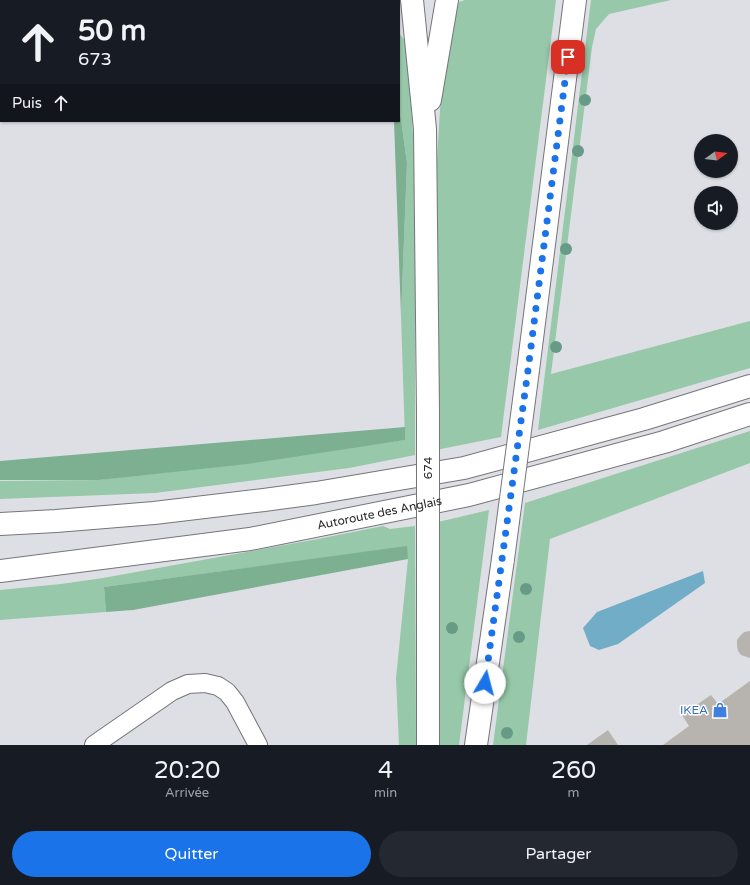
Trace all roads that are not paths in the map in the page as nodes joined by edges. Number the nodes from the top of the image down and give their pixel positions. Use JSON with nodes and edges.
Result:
{"nodes":[{"id":1,"x":412,"y":0,"type":"edge"},
{"id":2,"x":447,"y":0,"type":"edge"},
{"id":3,"x":575,"y":0,"type":"edge"},
{"id":4,"x":425,"y":129,"type":"junction"},
{"id":5,"x":750,"y":386,"type":"edge"},
{"id":6,"x":750,"y":414,"type":"edge"},
{"id":7,"x":0,"y":524,"type":"edge"},
{"id":8,"x":0,"y":572,"type":"edge"},
{"id":9,"x":94,"y":745,"type":"edge"},
{"id":10,"x":258,"y":745,"type":"edge"},
{"id":11,"x":428,"y":745,"type":"edge"},
{"id":12,"x":476,"y":745,"type":"edge"}],
"edges":[{"from":1,"to":4,"type":"main road"},
{"from":2,"to":4,"type":"main road"},
{"from":3,"to":12,"type":"main road","bridge":true},
{"from":4,"to":11,"type":"main road","name":"674","bridge":true},
{"from":5,"to":7,"type":"main road"},
{"from":6,"to":8,"type":"main road","name":"Autoroute des Anglais"},
{"from":9,"to":10,"type":"street"}]}
